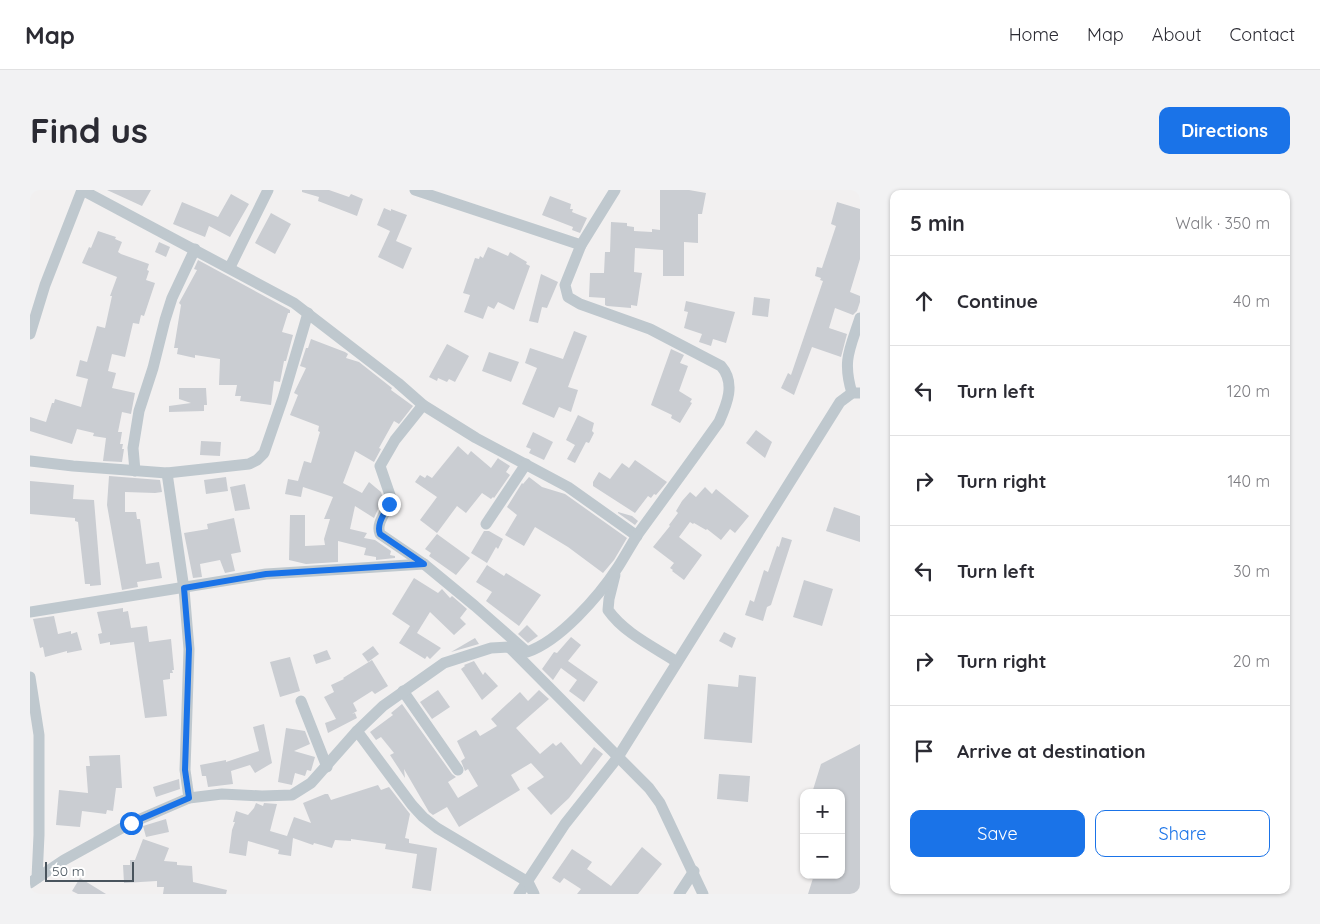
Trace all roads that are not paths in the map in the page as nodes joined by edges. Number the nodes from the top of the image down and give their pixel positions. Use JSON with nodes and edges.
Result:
{"nodes":[{"id":1,"x":82,"y":190,"type":"edge"},
{"id":2,"x":268,"y":190,"type":"edge"},
{"id":3,"x":415,"y":190,"type":"edge"},
{"id":4,"x":615,"y":190,"type":"edge"},
{"id":5,"x":580,"y":245,"type":"junction"},
{"id":6,"x":195,"y":249,"type":"junction"},
{"id":7,"x":230,"y":267,"type":"junction"},
{"id":8,"x":308,"y":313,"type":"junction"},
{"id":9,"x":860,"y":318,"type":"edge"},
{"id":10,"x":30,"y":334,"type":"edge"},
{"id":11,"x":856,"y":393,"type":"edge"},
{"id":12,"x":422,"y":405,"type":"junction"},
{"id":13,"x":30,"y":461,"type":"edge"},
{"id":14,"x":526,"y":464,"type":"junction"},
{"id":15,"x":135,"y":471,"type":"junction"},
{"id":16,"x":167,"y":473,"type":"junction"},
{"id":17,"x":486,"y":524,"type":"dead end"},
{"id":18,"x":637,"y":536,"type":"junction"},
{"id":19,"x":424,"y":564,"type":"junction"},
{"id":20,"x":617,"y":569,"type":"junction"},
{"id":21,"x":184,"y":588,"type":"junction"},
{"id":22,"x":30,"y":612,"type":"edge"},
{"id":23,"x":508,"y":647,"type":"junction"},
{"id":24,"x":527,"y":652,"type":"junction"},
{"id":25,"x":678,"y":662,"type":"junction"},
{"id":26,"x":30,"y":677,"type":"edge"},
{"id":27,"x":403,"y":691,"type":"junction"},
{"id":28,"x":301,"y":701,"type":"dead end"},
{"id":29,"x":357,"y":731,"type":"junction"},
{"id":30,"x":618,"y":757,"type":"junction"},
{"id":31,"x":327,"y":767,"type":"junction"},
{"id":32,"x":458,"y":770,"type":"dead end"},
{"id":33,"x":189,"y":798,"type":"junction"},
{"id":34,"x":694,"y":871,"type":"junction"},
{"id":35,"x":33,"y":880,"type":"edge"},
{"id":36,"x":528,"y":882,"type":"junction"},
{"id":37,"x":519,"y":894,"type":"edge"},
{"id":38,"x":534,"y":894,"type":"edge"},
{"id":39,"x":679,"y":894,"type":"edge"},
{"id":40,"x":703,"y":894,"type":"edge"}],
"edges":[{"from":1,"to":6,"type":"street"},
{"from":1,"to":10,"type":"street"},
{"from":2,"to":7,"type":"street"},
{"from":3,"to":5,"type":"street"},
{"from":4,"to":5,"type":"street"},
{"from":5,"to":18,"type":"street"},
{"from":6,"to":7,"type":"street"},
{"from":6,"to":15,"type":"street"},
{"from":7,"to":8,"type":"street"},
{"from":8,"to":12,"type":"street"},
{"from":8,"to":16,"type":"street"},
{"from":9,"to":11,"type":"street"},
{"from":11,"to":25,"type":"street"},
{"from":12,"to":14,"type":"street"},
{"from":12,"to":19,"type":"street"},
{"from":13,"to":15,"type":"street"},
{"from":14,"to":17,"type":"street"},
{"from":14,"to":18,"type":"street"},
{"from":15,"to":16,"type":"street"},
{"from":16,"to":21,"type":"street"},
{"from":18,"to":20,"type":"street"},
{"from":19,"to":21,"type":"street"},
{"from":19,"to":24,"type":"street"},
{"from":20,"to":24,"type":"street"},
{"from":20,"to":25,"type":"street"},
{"from":21,"to":22,"type":"street"},
{"from":21,"to":33,"type":"street"},
{"from":23,"to":24,"type":"street"},
{"from":23,"to":27,"type":"street"},
{"from":23,"to":30,"type":"street"},
{"from":25,"to":30,"type":"street"},
{"from":26,"to":35,"type":"street"},
{"from":27,"to":29,"type":"street"},
{"from":27,"to":32,"type":"street"},
{"from":28,"to":31,"type":"street"},
{"from":29,"to":31,"type":"street"},
{"from":29,"to":36,"type":"street"},
{"from":30,"to":34,"type":"street"},
{"from":30,"to":36,"type":"street"},
{"from":31,"to":33,"type":"street"},
{"from":33,"to":35,"type":"street"},
{"from":34,"to":39,"type":"street"},
{"from":34,"to":40,"type":"street"},
{"from":36,"to":37,"type":"street"},
{"from":36,"to":38,"type":"street"}]}
